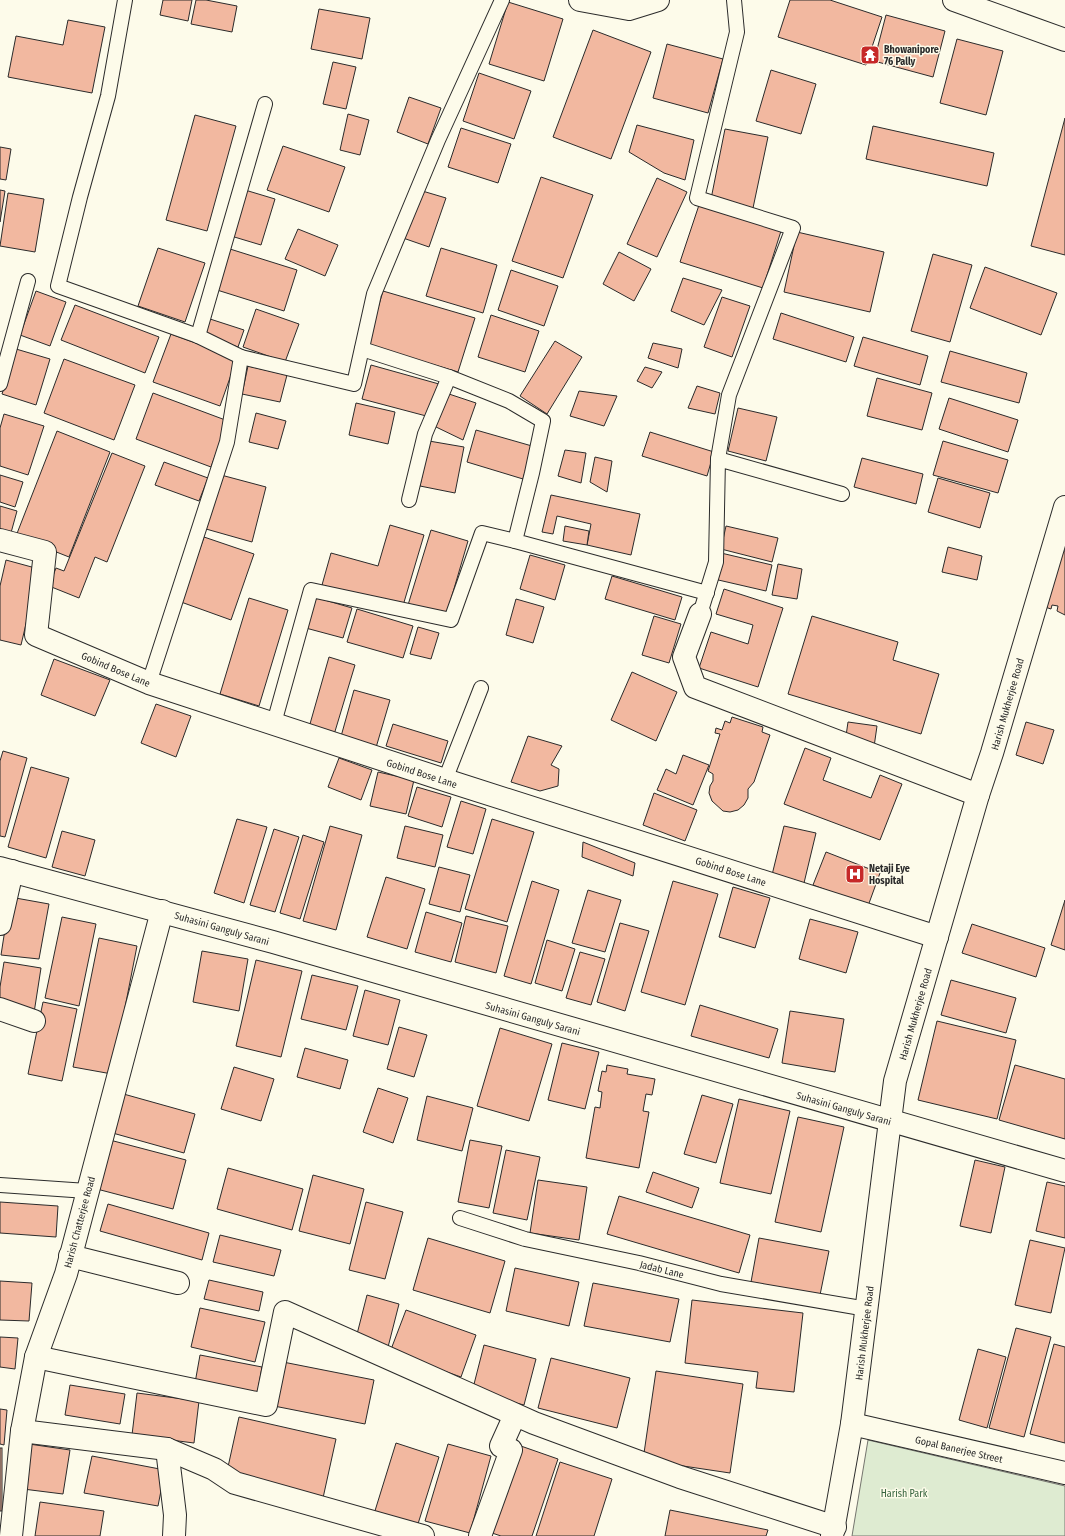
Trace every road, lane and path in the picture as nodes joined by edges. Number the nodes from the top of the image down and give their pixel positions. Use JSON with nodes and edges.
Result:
{"nodes":[{"id":1,"x":125,"y":0,"type":"edge"},
{"id":2,"x":502,"y":0,"type":"edge"},
{"id":3,"x":580,"y":0,"type":"edge"},
{"id":4,"x":658,"y":0,"type":"edge"},
{"id":5,"x":734,"y":0,"type":"edge"},
{"id":6,"x":954,"y":0,"type":"edge"},
{"id":7,"x":1065,"y":40,"type":"edge"},
{"id":8,"x":266,"y":104,"type":"dead end"},
{"id":9,"x":28,"y":281,"type":"dead end"},
{"id":10,"x":198,"y":336,"type":"junction"},
{"id":11,"x":362,"y":349,"type":"junction"},
{"id":12,"x":241,"y":357,"type":"junction"},
{"id":13,"x":449,"y":377,"type":"junction"},
{"id":14,"x":0,"y":384,"type":"edge"},
{"id":15,"x":718,"y":459,"type":"junction"},
{"id":16,"x":842,"y":494,"type":"dead end"},
{"id":17,"x":409,"y":500,"type":"dead end"},
{"id":18,"x":1065,"y":507,"type":"edge"},
{"id":19,"x":0,"y":540,"type":"edge"},
{"id":20,"x":515,"y":541,"type":"junction"},
{"id":21,"x":707,"y":593,"type":"junction"},
{"id":22,"x":700,"y":614,"type":"joint"},
{"id":23,"x":149,"y":683,"type":"junction"},
{"id":24,"x":481,"y":688,"type":"dead end"},
{"id":25,"x":274,"y":723,"type":"junction"},
{"id":26,"x":445,"y":780,"type":"junction"},
{"id":27,"x":978,"y":795,"type":"junction"},
{"id":28,"x":6,"y":870,"type":"edge"},
{"id":29,"x":162,"y":911,"type":"junction"},
{"id":30,"x":0,"y":924,"type":"edge"},
{"id":31,"x":937,"y":937,"type":"junction"},
{"id":32,"x":0,"y":1009,"type":"edge"},
{"id":33,"x":34,"y":1021,"type":"dead end"},
{"id":34,"x":891,"y":1121,"type":"junction"},
{"id":35,"x":1065,"y":1171,"type":"edge"},
{"id":36,"x":0,"y":1185,"type":"edge"},
{"id":37,"x":88,"y":1191,"type":"junction"},
{"id":38,"x":460,"y":1218,"type":"dead end"},
{"id":39,"x":70,"y":1256,"type":"junction"},
{"id":40,"x":178,"y":1283,"type":"dead end"},
{"id":41,"x":867,"y":1310,"type":"junction"},
{"id":42,"x":36,"y":1358,"type":"junction"},
{"id":43,"x":515,"y":1415,"type":"junction"},
{"id":44,"x":852,"y":1424,"type":"junction"},
{"id":45,"x":22,"y":1431,"type":"junction"},
{"id":46,"x":166,"y":1449,"type":"junction"},
{"id":47,"x":1065,"y":1473,"type":"edge"},
{"id":48,"x":834,"y":1532,"type":"edge"},
{"id":49,"x":11,"y":1536,"type":"edge"},
{"id":50,"x":174,"y":1536,"type":"edge"},
{"id":51,"x":423,"y":1536,"type":"edge"},
{"id":52,"x":480,"y":1536,"type":"edge"}],
"edges":[{"from":1,"to":10,"type":"lane"},
{"from":2,"to":11,"type":"lane"},
{"from":3,"to":4,"type":"street"},
{"from":5,"to":15,"type":"lane"},
{"from":6,"to":7,"type":"street"},
{"from":8,"to":10,"type":"lane"},
{"from":9,"to":14,"type":"lane"},
{"from":10,"to":12,"type":"lane"},
{"from":11,"to":12,"type":"lane"},
{"from":11,"to":13,"type":"lane"},
{"from":12,"to":23,"type":"lane"},
{"from":13,"to":17,"type":"lane"},
{"from":13,"to":20,"type":"lane"},
{"from":15,"to":16,"type":"lane"},
{"from":15,"to":21,"type":"lane"},
{"from":18,"to":27,"type":"street","name":"Harish Mukherjee Road"},
{"from":19,"to":23,"type":"street","name":"Gobind Bose Lane"},
{"from":20,"to":21,"type":"lane"},
{"from":20,"to":25,"type":"lane"},
{"from":21,"to":22,"type":"lane"},
{"from":22,"to":27,"type":"street"},
{"from":23,"to":25,"type":"street","name":"Gobind Bose Lane"},
{"from":24,"to":26,"type":"lane"},
{"from":25,"to":26,"type":"street","name":"Gobind Bose Lane"},
{"from":26,"to":31,"type":"street","name":"Gobind Bose Lane"},
{"from":27,"to":31,"type":"street","name":"Harish Mukherjee Road"},
{"from":28,"to":29,"type":"street","name":"Suhasini Ganguly Sarani"},
{"from":28,"to":30,"type":"street"},
{"from":29,"to":34,"type":"street","name":"Suhasini Ganguly Sarani"},
{"from":29,"to":37,"type":"street","name":"Harish Chatterjee Road"},
{"from":31,"to":34,"type":"street","name":"Harish Mukherjee Road"},
{"from":32,"to":33,"type":"street"},
{"from":34,"to":35,"type":"street","name":"Suhasini Ganguly Sarani"},
{"from":34,"to":41,"type":"street","name":"Harish Mukherjee Road"},
{"from":36,"to":37,"type":"lane"},
{"from":37,"to":39,"type":"street","name":"Harish Chatterjee Road"},
{"from":38,"to":41,"type":"lane","name":"Jadab Lane"},
{"from":39,"to":40,"type":"street"},
{"from":39,"to":42,"type":"street","name":"Harish Chatterjee Road"},
{"from":41,"to":44,"type":"street","name":"Harish Mukherjee Road"},
{"from":42,"to":43,"type":"street"},
{"from":42,"to":45,"type":"street","name":"Harish Chatterjee Road"},
{"from":43,"to":48,"type":"street"},
{"from":43,"to":52,"type":"street"},
{"from":44,"to":47,"type":"street","name":"Gopal Banerjee Street"},
{"from":44,"to":48,"type":"street","name":"Harish Mukherjee Road"},
{"from":45,"to":46,"type":"street"},
{"from":45,"to":49,"type":"street","name":"Harish Chatterjee Road"},
{"from":46,"to":50,"type":"street"},
{"from":46,"to":51,"type":"street"}]}
